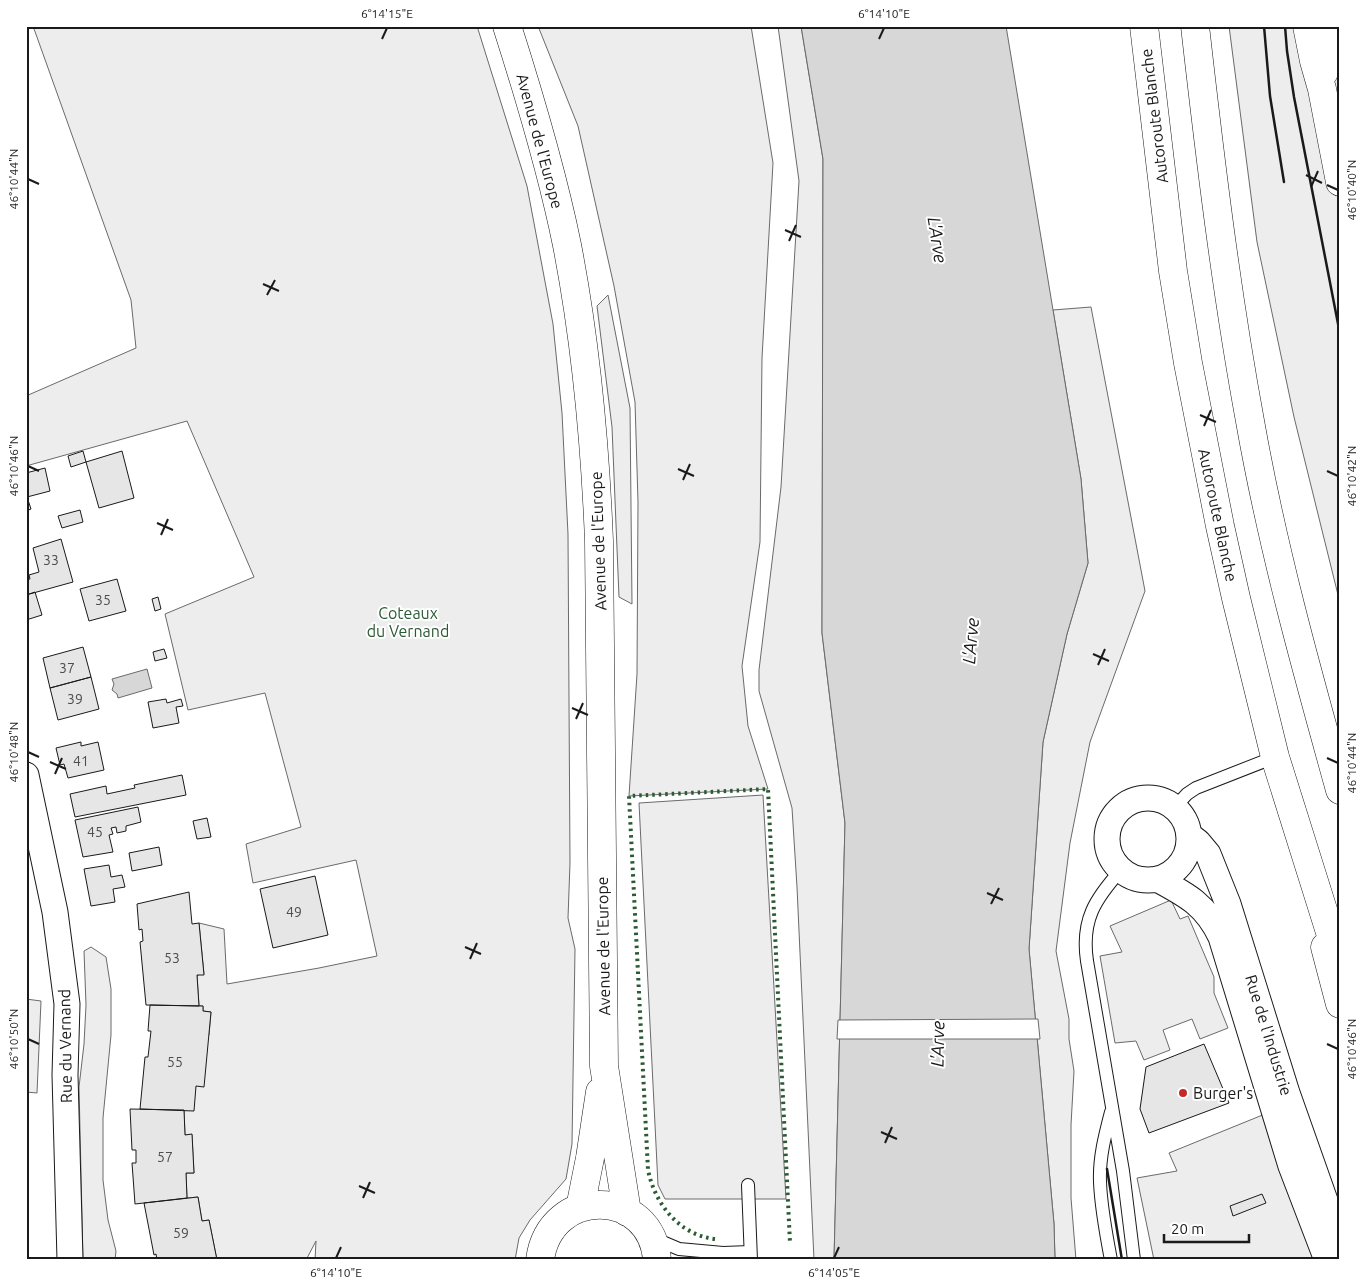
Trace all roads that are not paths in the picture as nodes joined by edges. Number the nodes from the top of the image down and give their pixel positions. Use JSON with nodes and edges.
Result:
{"nodes":[{"id":1,"x":508,"y":26,"type":"edge"},
{"id":2,"x":1144,"y":26,"type":"edge"},
{"id":3,"x":1195,"y":26,"type":"edge"},
{"id":4,"x":1307,"y":26,"type":"edge"},
{"id":5,"x":1328,"y":26,"type":"edge"},
{"id":6,"x":1322,"y":89,"type":"junction"},
{"id":7,"x":1340,"y":182,"type":"edge"},
{"id":8,"x":1276,"y":758,"type":"junction"},
{"id":9,"x":26,"y":776,"type":"edge"},
{"id":10,"x":1284,"y":788,"type":"junction"},
{"id":11,"x":1340,"y":790,"type":"edge"},
{"id":12,"x":1175,"y":808,"type":"junction"},
{"id":13,"x":1189,"y":835,"type":"junction"},
{"id":14,"x":1121,"y":870,"type":"junction"},
{"id":15,"x":1157,"y":879,"type":"junction"},
{"id":16,"x":1340,"y":964,"type":"edge"},
{"id":17,"x":1340,"y":1004,"type":"edge"},
{"id":18,"x":604,"y":1066,"type":"junction"},
{"id":19,"x":1112,"y":1108,"type":"junction"},
{"id":20,"x":748,"y":1185,"type":"dead end"},
{"id":21,"x":580,"y":1208,"type":"junction"},
{"id":22,"x":627,"y":1212,"type":"junction"},
{"id":23,"x":1340,"y":1243,"type":"edge"},
{"id":24,"x":654,"y":1249,"type":"edge"},
{"id":25,"x":750,"y":1256,"type":"edge"},
{"id":26,"x":70,"y":1260,"type":"edge"},
{"id":27,"x":540,"y":1260,"type":"edge"},
{"id":28,"x":1111,"y":1260,"type":"edge"},
{"id":29,"x":1134,"y":1260,"type":"edge"},
{"id":30,"x":1327,"y":1260,"type":"edge"}],
"edges":[{"from":1,"to":18,"type":"main road","name":"Avenue de l'Europe"},
{"from":2,"to":8,"type":"main road","name":"Autoroute Blanche"},
{"from":3,"to":11,"type":"main road"},
{"from":4,"to":6,"type":"main road"},
{"from":5,"to":6,"type":"main road"},
{"from":6,"to":7,"type":"main road"},
{"from":8,"to":10,"type":"main road","name":"Autoroute Blanche"},
{"from":8,"to":12,"type":"lane"},
{"from":9,"to":26,"type":"street","name":"Rue du Vernand"},
{"from":10,"to":16,"type":"main road","name":"Autoroute Blanche"},
{"from":10,"to":17,"type":"main road"},
{"from":12,"to":13,"type":"street","name":"Rue de l'Industrie"},
{"from":12,"to":14,"type":"street"},
{"from":13,"to":15,"type":"street"},
{"from":13,"to":23,"type":"street","name":"Rue de l'Industrie"},
{"from":14,"to":15,"type":"street","name":"Rue de l'Industrie"},
{"from":14,"to":19,"type":"lane"},
{"from":15,"to":30,"type":"street","name":"Rue de l'Industrie"},
{"from":18,"to":21,"type":"main road","name":"Avenue de l'Europe"},
{"from":18,"to":22,"type":"main road","name":"Avenue de l'Europe"},
{"from":19,"to":28,"type":"lane"},
{"from":19,"to":29,"type":"lane"},
{"from":20,"to":25,"type":"lane"},
{"from":21,"to":22,"type":"main road"},
{"from":21,"to":27,"type":"main road"},
{"from":22,"to":24,"type":"main road"},
{"from":24,"to":25,"type":"lane"}]}
